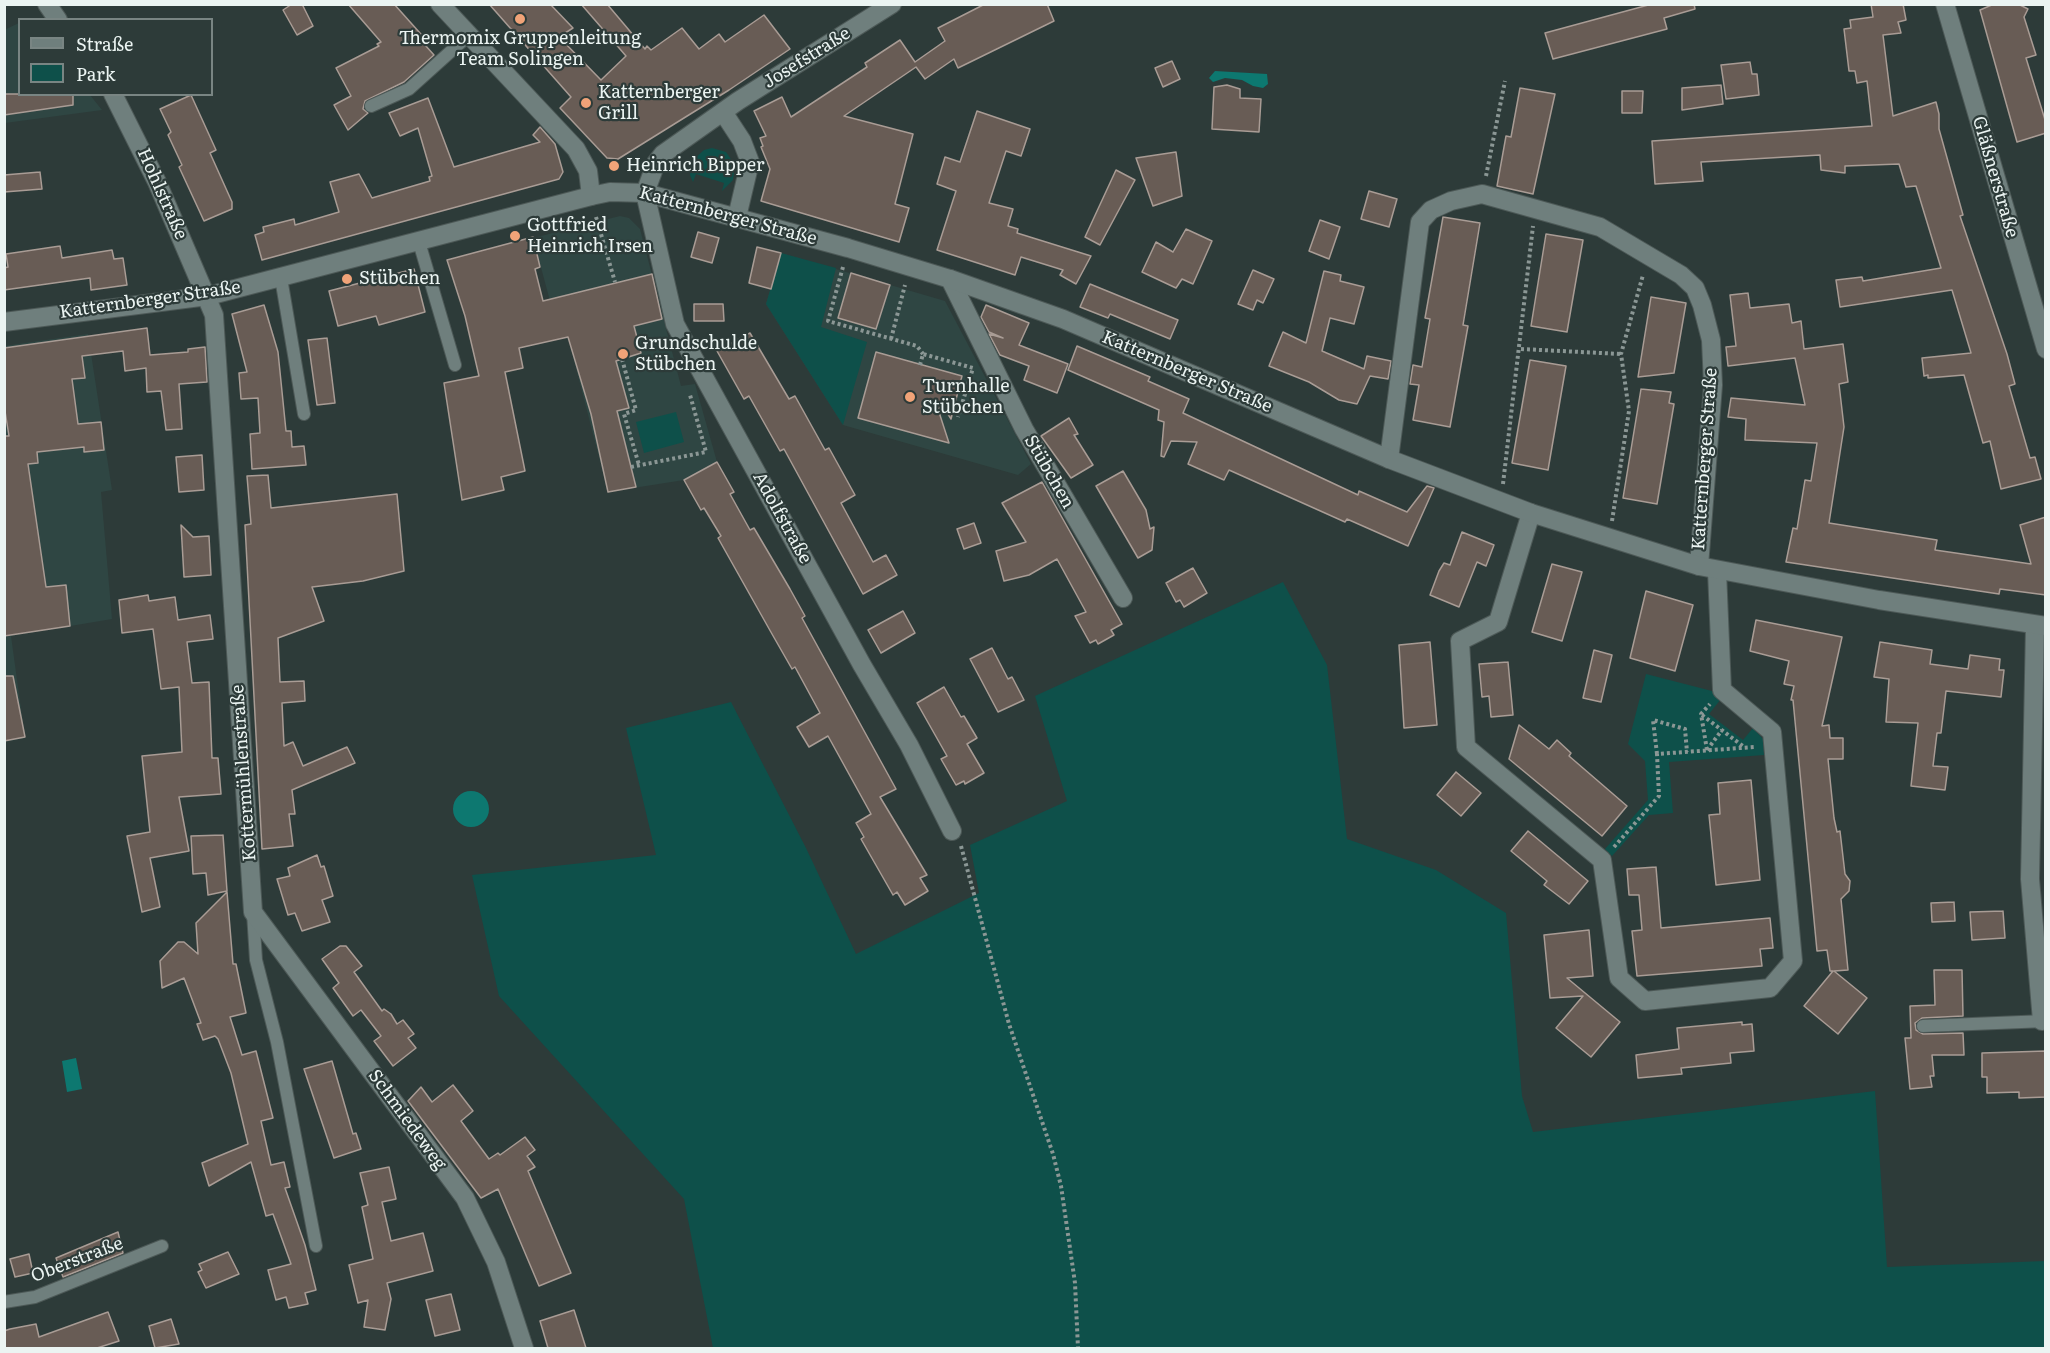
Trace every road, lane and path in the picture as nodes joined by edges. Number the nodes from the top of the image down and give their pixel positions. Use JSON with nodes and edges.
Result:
{"nodes":[{"id":1,"x":47,"y":4,"type":"edge"},
{"id":2,"x":440,"y":4,"type":"edge"},
{"id":3,"x":892,"y":4,"type":"edge"},
{"id":4,"x":1945,"y":4,"type":"edge"},
{"id":5,"x":57,"y":18,"type":"edge"},
{"id":6,"x":469,"y":35,"type":"junction"},
{"id":7,"x":1505,"y":81,"type":"dead end"},
{"id":8,"x":114,"y":96,"type":"edge"},
{"id":9,"x":371,"y":106,"type":"dead end"},
{"id":10,"x":723,"y":112,"type":"junction"},
{"id":11,"x":645,"y":193,"type":"junction"},
{"id":12,"x":1482,"y":194,"type":"junction"},
{"id":13,"x":591,"y":196,"type":"junction"},
{"id":14,"x":596,"y":217,"type":"dead end"},
{"id":15,"x":737,"y":217,"type":"junction"},
{"id":16,"x":1533,"y":228,"type":"dead end"},
{"id":17,"x":419,"y":242,"type":"junction"},
{"id":18,"x":848,"y":248,"type":"junction"},
{"id":19,"x":910,"y":266,"type":"junction"},
{"id":20,"x":281,"y":278,"type":"junction"},
{"id":21,"x":950,"y":279,"type":"junction"},
{"id":22,"x":615,"y":282,"type":"dead end"},
{"id":23,"x":1640,"y":284,"type":"dead end"},
{"id":24,"x":2038,"y":295,"type":"edge"},
{"id":25,"x":208,"y":296,"type":"junction"},
{"id":26,"x":4,"y":322,"type":"edge"},
{"id":27,"x":891,"y":339,"type":"junction"},
{"id":28,"x":1521,"y":349,"type":"junction"},
{"id":29,"x":2046,"y":349,"type":"edge"},
{"id":30,"x":923,"y":354,"type":"junction"},
{"id":31,"x":1621,"y":354,"type":"junction"},
{"id":32,"x":622,"y":359,"type":"dead end"},
{"id":33,"x":920,"y":364,"type":"dead end"},
{"id":34,"x":456,"y":366,"type":"dead end"},
{"id":35,"x":688,"y":385,"type":"dead end"},
{"id":36,"x":304,"y":414,"type":"dead end"},
{"id":37,"x":958,"y":417,"type":"dead end"},
{"id":38,"x":1389,"y":459,"type":"junction"},
{"id":39,"x":639,"y":465,"type":"junction"},
{"id":40,"x":631,"y":467,"type":"dead end"},
{"id":41,"x":1500,"y":501,"type":"junction"},
{"id":42,"x":1532,"y":513,"type":"junction"},
{"id":43,"x":1610,"y":538,"type":"junction"},
{"id":44,"x":1699,"y":566,"type":"junction"},
{"id":45,"x":1717,"y":571,"type":"junction"},
{"id":46,"x":1123,"y":598,"type":"dead end"},
{"id":47,"x":2040,"y":625,"type":"edge"},
{"id":48,"x":1722,"y":690,"type":"junction"},
{"id":49,"x":1701,"y":714,"type":"junction"},
{"id":50,"x":1722,"y":730,"type":"junction"},
{"id":51,"x":1773,"y":746,"type":"junction"},
{"id":52,"x":1745,"y":747,"type":"junction"},
{"id":53,"x":1707,"y":750,"type":"junction"},
{"id":54,"x":1687,"y":752,"type":"junction"},
{"id":55,"x":1657,"y":754,"type":"junction"},
{"id":56,"x":952,"y":831,"type":"joint"},
{"id":57,"x":1602,"y":860,"type":"junction"},
{"id":58,"x":253,"y":912,"type":"junction"},
{"id":59,"x":2044,"y":1021,"type":"edge"},
{"id":60,"x":1923,"y":1026,"type":"dead end"},
{"id":61,"x":162,"y":1246,"type":"dead end"},
{"id":62,"x":316,"y":1246,"type":"dead end"},
{"id":63,"x":4,"y":1302,"type":"edge"},
{"id":64,"x":524,"y":1348,"type":"edge"},
{"id":65,"x":1078,"y":1348,"type":"edge"}],
"edges":[{"from":1,"to":5,"type":"street"},
{"from":2,"to":6,"type":"street"},
{"from":3,"to":10,"type":"street","name":"Josefstraße"},
{"from":4,"to":24,"type":"street","name":"Gläßnerstraße"},
{"from":6,"to":9,"type":"lane"},
{"from":6,"to":13,"type":"street"},
{"from":7,"to":12,"type":"path"},
{"from":8,"to":25,"type":"street","name":"Hohlstraße"},
{"from":10,"to":11,"type":"street","name":"Josefstraße"},
{"from":10,"to":15,"type":"street"},
{"from":11,"to":13,"type":"street","name":"Katternberger Straße"},
{"from":11,"to":15,"type":"street","name":"Katternberger Straße"},
{"from":11,"to":56,"type":"street","name":"Adolfstraße"},
{"from":12,"to":38,"type":"street","name":"Katternberger Straße"},
{"from":12,"to":44,"type":"street","name":"Katternberger Straße"},
{"from":13,"to":17,"type":"street","name":"Katternberger Straße"},
{"from":14,"to":22,"type":"path"},
{"from":15,"to":18,"type":"street","name":"Katternberger Straße"},
{"from":16,"to":28,"type":"path"},
{"from":17,"to":20,"type":"street","name":"Katternberger Straße"},
{"from":17,"to":34,"type":"lane"},
{"from":18,"to":19,"type":"street","name":"Katternberger Straße"},
{"from":18,"to":27,"type":"path"},
{"from":19,"to":21,"type":"street","name":"Katternberger Straße"},
{"from":19,"to":27,"type":"path"},
{"from":20,"to":25,"type":"street","name":"Katternberger Straße"},
{"from":20,"to":36,"type":"lane"},
{"from":21,"to":38,"type":"street","name":"Katternberger Straße"},
{"from":21,"to":46,"type":"street","name":"Stübchen"},
{"from":23,"to":31,"type":"path"},
{"from":24,"to":29,"type":"street","name":"Gläßnerstraße"},
{"from":25,"to":26,"type":"street","name":"Katternberger Straße"},
{"from":25,"to":58,"type":"street","name":"Kottermühlenstraße"},
{"from":27,"to":30,"type":"path"},
{"from":28,"to":31,"type":"path"},
{"from":28,"to":41,"type":"path"},
{"from":30,"to":33,"type":"path"},
{"from":30,"to":37,"type":"path"},
{"from":31,"to":43,"type":"path"},
{"from":32,"to":39,"type":"path"},
{"from":35,"to":39,"type":"path"},
{"from":38,"to":41,"type":"street","name":"Katternberger Straße"},
{"from":39,"to":40,"type":"path"},
{"from":41,"to":42,"type":"street","name":"Katternberger Straße"},
{"from":42,"to":43,"type":"street","name":"Katternberger Straße"},
{"from":42,"to":57,"type":"street"},
{"from":43,"to":44,"type":"street","name":"Katternberger Straße"},
{"from":44,"to":45,"type":"street","name":"Katternberger Straße"},
{"from":45,"to":47,"type":"street","name":"Katternberger Straße"},
{"from":45,"to":48,"type":"street"},
{"from":47,"to":59,"type":"street"},
{"from":48,"to":49,"type":"path"},
{"from":48,"to":51,"type":"street"},
{"from":49,"to":50,"type":"path"},
{"from":49,"to":53,"type":"path"},
{"from":50,"to":52,"type":"path"},
{"from":50,"to":53,"type":"path"},
{"from":51,"to":52,"type":"path"},
{"from":51,"to":57,"type":"street"},
{"from":52,"to":53,"type":"path"},
{"from":53,"to":54,"type":"path"},
{"from":54,"to":55,"type":"path"},
{"from":54,"to":55,"type":"path"},
{"from":55,"to":57,"type":"path"},
{"from":56,"to":65,"type":"path"},
{"from":58,"to":62,"type":"lane","name":"Kottermühlenstraße"},
{"from":58,"to":64,"type":"street","name":"Schmiedeweg"},
{"from":59,"to":60,"type":"lane"},
{"from":61,"to":63,"type":"lane","name":"Oberstraße"}]}
